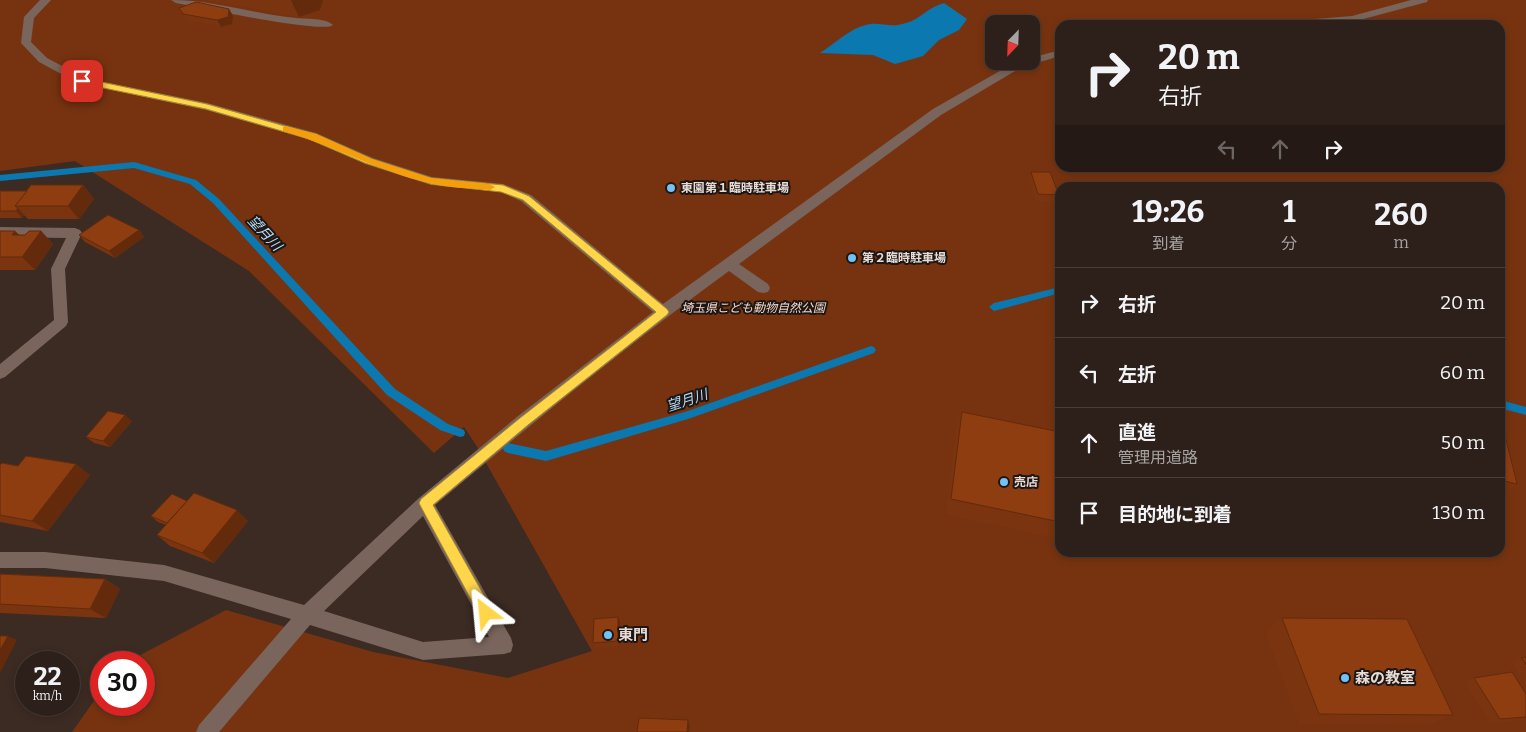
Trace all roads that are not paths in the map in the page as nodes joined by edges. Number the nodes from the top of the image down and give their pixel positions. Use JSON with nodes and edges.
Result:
{"nodes":[{"id":1,"x":46,"y":0,"type":"edge"},
{"id":2,"x":176,"y":0,"type":"edge"},
{"id":3,"x":1423,"y":0,"type":"edge"},
{"id":4,"x":1340,"y":20,"type":"edge"},
{"id":5,"x":328,"y":25,"type":"dead end"},
{"id":6,"x":1055,"y":54,"type":"edge"},
{"id":7,"x":0,"y":232,"type":"edge"},
{"id":8,"x":729,"y":264,"type":"junction"},
{"id":9,"x":763,"y":288,"type":"dead end"},
{"id":10,"x":663,"y":312,"type":"junction"},
{"id":11,"x":0,"y":373,"type":"edge"},
{"id":12,"x":426,"y":503,"type":"junction"},
{"id":13,"x":0,"y":560,"type":"edge"},
{"id":14,"x":307,"y":614,"type":"junction"},
{"id":15,"x":206,"y":732,"type":"edge"}],
"edges":[{"from":1,"to":10,"type":"street"},
{"from":2,"to":5,"type":"street"},
{"from":3,"to":4,"type":"street"},
{"from":6,"to":8,"type":"street"},
{"from":7,"to":11,"type":"street"},
{"from":8,"to":9,"type":"street"},
{"from":8,"to":10,"type":"street"},
{"from":10,"to":12,"type":"street"},
{"from":12,"to":14,"type":"street"},
{"from":12,"to":14,"type":"street"},
{"from":13,"to":14,"type":"street"},
{"from":14,"to":15,"type":"street"}]}
